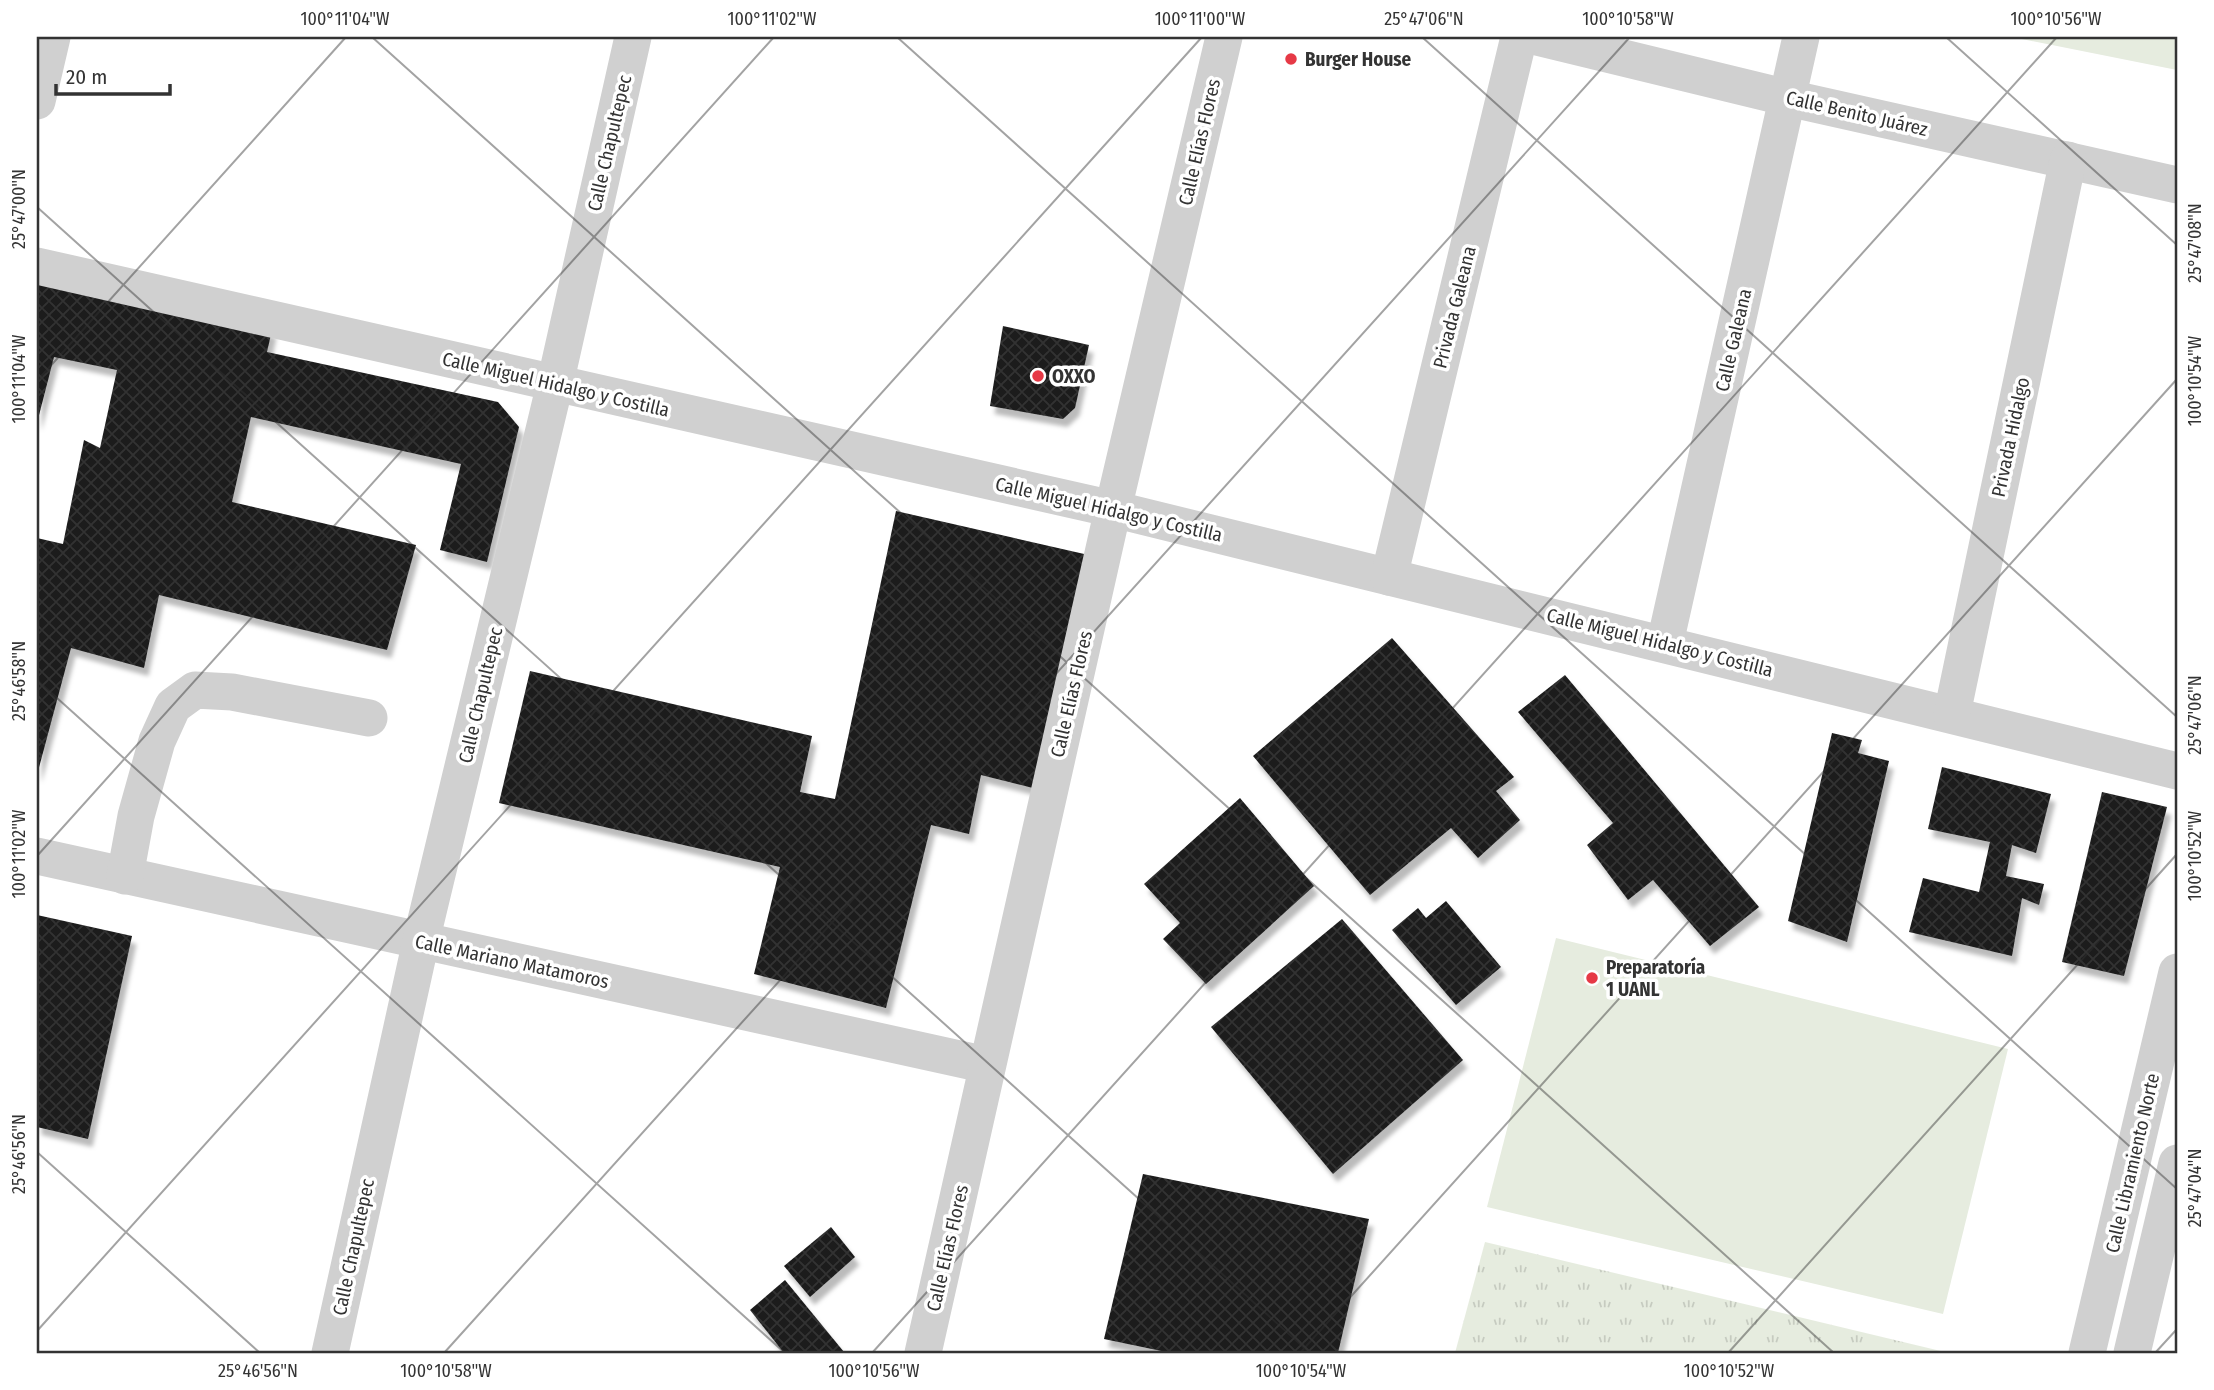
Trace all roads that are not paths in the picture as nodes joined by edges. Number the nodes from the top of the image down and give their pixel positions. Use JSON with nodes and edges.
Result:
{"nodes":[{"id":1,"x":52,"y":37,"type":"edge"},
{"id":2,"x":633,"y":37,"type":"edge"},
{"id":3,"x":1224,"y":37,"type":"edge"},
{"id":4,"x":1519,"y":37,"type":"edge"},
{"id":5,"x":1537,"y":37,"type":"edge"},
{"id":6,"x":1801,"y":37,"type":"edge"},
{"id":7,"x":1788,"y":98,"type":"junction"},
{"id":8,"x":37,"y":101,"type":"edge"},
{"id":9,"x":2068,"y":160,"type":"junction"},
{"id":10,"x":2177,"y":185,"type":"edge"},
{"id":11,"x":37,"y":266,"type":"edge"},
{"id":12,"x":555,"y":384,"type":"junction"},
{"id":13,"x":1113,"y":509,"type":"junction"},
{"id":14,"x":1389,"y":577,"type":"junction"},
{"id":15,"x":1665,"y":643,"type":"junction"},
{"id":16,"x":1952,"y":714,"type":"junction"},
{"id":17,"x":369,"y":718,"type":"dead end"},
{"id":18,"x":2177,"y":771,"type":"edge"},
{"id":19,"x":37,"y":856,"type":"edge"},
{"id":20,"x":125,"y":876,"type":"junction"},
{"id":21,"x":421,"y":941,"type":"junction"},
{"id":22,"x":2177,"y":972,"type":"edge"},
{"id":23,"x":987,"y":1065,"type":"junction"},
{"id":24,"x":2177,"y":1163,"type":"edge"},
{"id":25,"x":2173,"y":1199,"type":"edge"},
{"id":26,"x":330,"y":1353,"type":"edge"},
{"id":27,"x":923,"y":1353,"type":"edge"},
{"id":28,"x":2088,"y":1353,"type":"edge"},
{"id":29,"x":2132,"y":1353,"type":"edge"}],
"edges":[{"from":1,"to":8,"type":"street"},
{"from":2,"to":12,"type":"street","name":"Calle Chapultepec"},
{"from":3,"to":13,"type":"street","name":"Calle Elías Flores"},
{"from":4,"to":14,"type":"street","name":"Privada Galeana"},
{"from":5,"to":7,"type":"street","name":"Calle Benito Juárez"},
{"from":6,"to":7,"type":"street","name":"Calle Galeana"},
{"from":7,"to":9,"type":"street","name":"Calle Benito Juárez"},
{"from":7,"to":15,"type":"street","name":"Calle Galeana"},
{"from":9,"to":10,"type":"street","name":"Calle Benito Juárez"},
{"from":9,"to":16,"type":"street","name":"Privada Hidalgo"},
{"from":11,"to":12,"type":"street","name":"Calle Miguel Hidalgo y Costilla"},
{"from":12,"to":13,"type":"street","name":"Calle Miguel Hidalgo y Costilla"},
{"from":12,"to":21,"type":"street","name":"Calle Chapultepec"},
{"from":13,"to":14,"type":"street","name":"Calle Miguel Hidalgo y Costilla"},
{"from":13,"to":23,"type":"street","name":"Calle Elías Flores"},
{"from":14,"to":15,"type":"street","name":"Calle Miguel Hidalgo y Costilla"},
{"from":15,"to":16,"type":"street","name":"Calle Miguel Hidalgo y Costilla"},
{"from":16,"to":18,"type":"street","name":"Calle Miguel Hidalgo y Costilla"},
{"from":17,"to":20,"type":"street"},
{"from":19,"to":20,"type":"street","name":"Calle Mariano Matamoros"},
{"from":20,"to":21,"type":"street","name":"Calle Mariano Matamoros"},
{"from":21,"to":23,"type":"street","name":"Calle Mariano Matamoros"},
{"from":21,"to":26,"type":"street","name":"Calle Chapultepec"},
{"from":22,"to":28,"type":"street","name":"Calle Libramiento Norte"},
{"from":23,"to":27,"type":"street","name":"Calle Elías Flores"},
{"from":24,"to":25,"type":"street"},
{"from":25,"to":29,"type":"street"}]}
